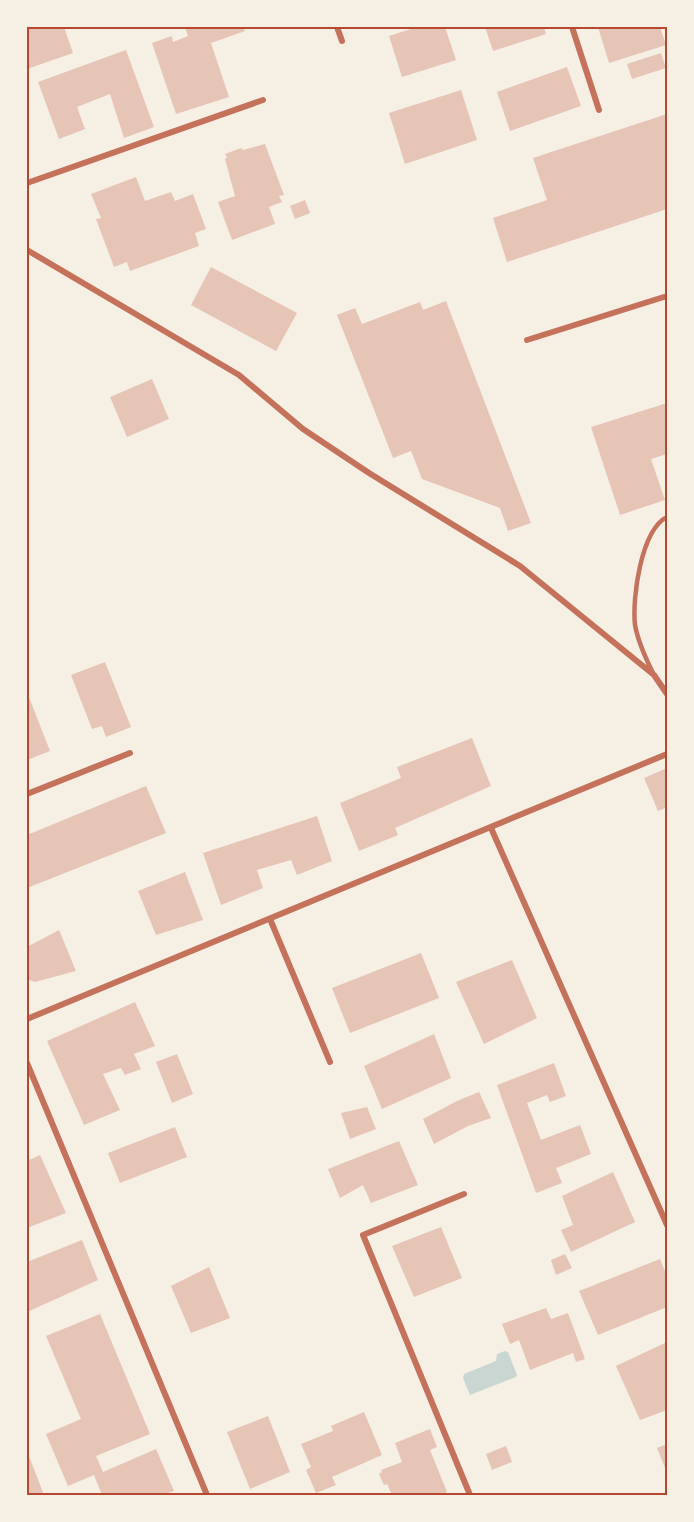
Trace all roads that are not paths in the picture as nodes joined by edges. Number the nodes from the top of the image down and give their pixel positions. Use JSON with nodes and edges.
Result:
{"nodes":[{"id":1,"x":337,"y":27,"type":"edge"},
{"id":2,"x":572,"y":27,"type":"edge"},
{"id":3,"x":342,"y":41,"type":"dead end"},
{"id":4,"x":263,"y":100,"type":"dead end"},
{"id":5,"x":599,"y":110,"type":"dead end"},
{"id":6,"x":27,"y":183,"type":"edge"},
{"id":7,"x":27,"y":250,"type":"edge"},
{"id":8,"x":667,"y":296,"type":"edge"},
{"id":9,"x":527,"y":340,"type":"dead end"},
{"id":10,"x":667,"y":517,"type":"edge"},
{"id":11,"x":654,"y":675,"type":"junction"},
{"id":12,"x":667,"y":694,"type":"edge"},
{"id":13,"x":130,"y":753,"type":"dead end"},
{"id":14,"x":667,"y":754,"type":"edge"},
{"id":15,"x":27,"y":794,"type":"edge"},
{"id":16,"x":491,"y":828,"type":"junction"},
{"id":17,"x":270,"y":919,"type":"junction"},
{"id":18,"x":27,"y":1019,"type":"edge"},
{"id":19,"x":330,"y":1062,"type":"dead end"},
{"id":20,"x":27,"y":1063,"type":"edge"},
{"id":21,"x":464,"y":1194,"type":"dead end"},
{"id":22,"x":667,"y":1225,"type":"edge"},
{"id":23,"x":207,"y":1495,"type":"edge"},
{"id":24,"x":470,"y":1495,"type":"edge"}],
"edges":[{"from":1,"to":3,"type":"street"},
{"from":2,"to":5,"type":"street"},
{"from":4,"to":6,"type":"street"},
{"from":7,"to":11,"type":"street"},
{"from":8,"to":9,"type":"street"},
{"from":10,"to":11,"type":"lane"},
{"from":11,"to":12,"type":"street"},
{"from":13,"to":15,"type":"street"},
{"from":14,"to":16,"type":"street"},
{"from":16,"to":17,"type":"street"},
{"from":16,"to":22,"type":"street"},
{"from":17,"to":18,"type":"street"},
{"from":17,"to":19,"type":"street"},
{"from":20,"to":23,"type":"street"},
{"from":21,"to":24,"type":"street"}]}
